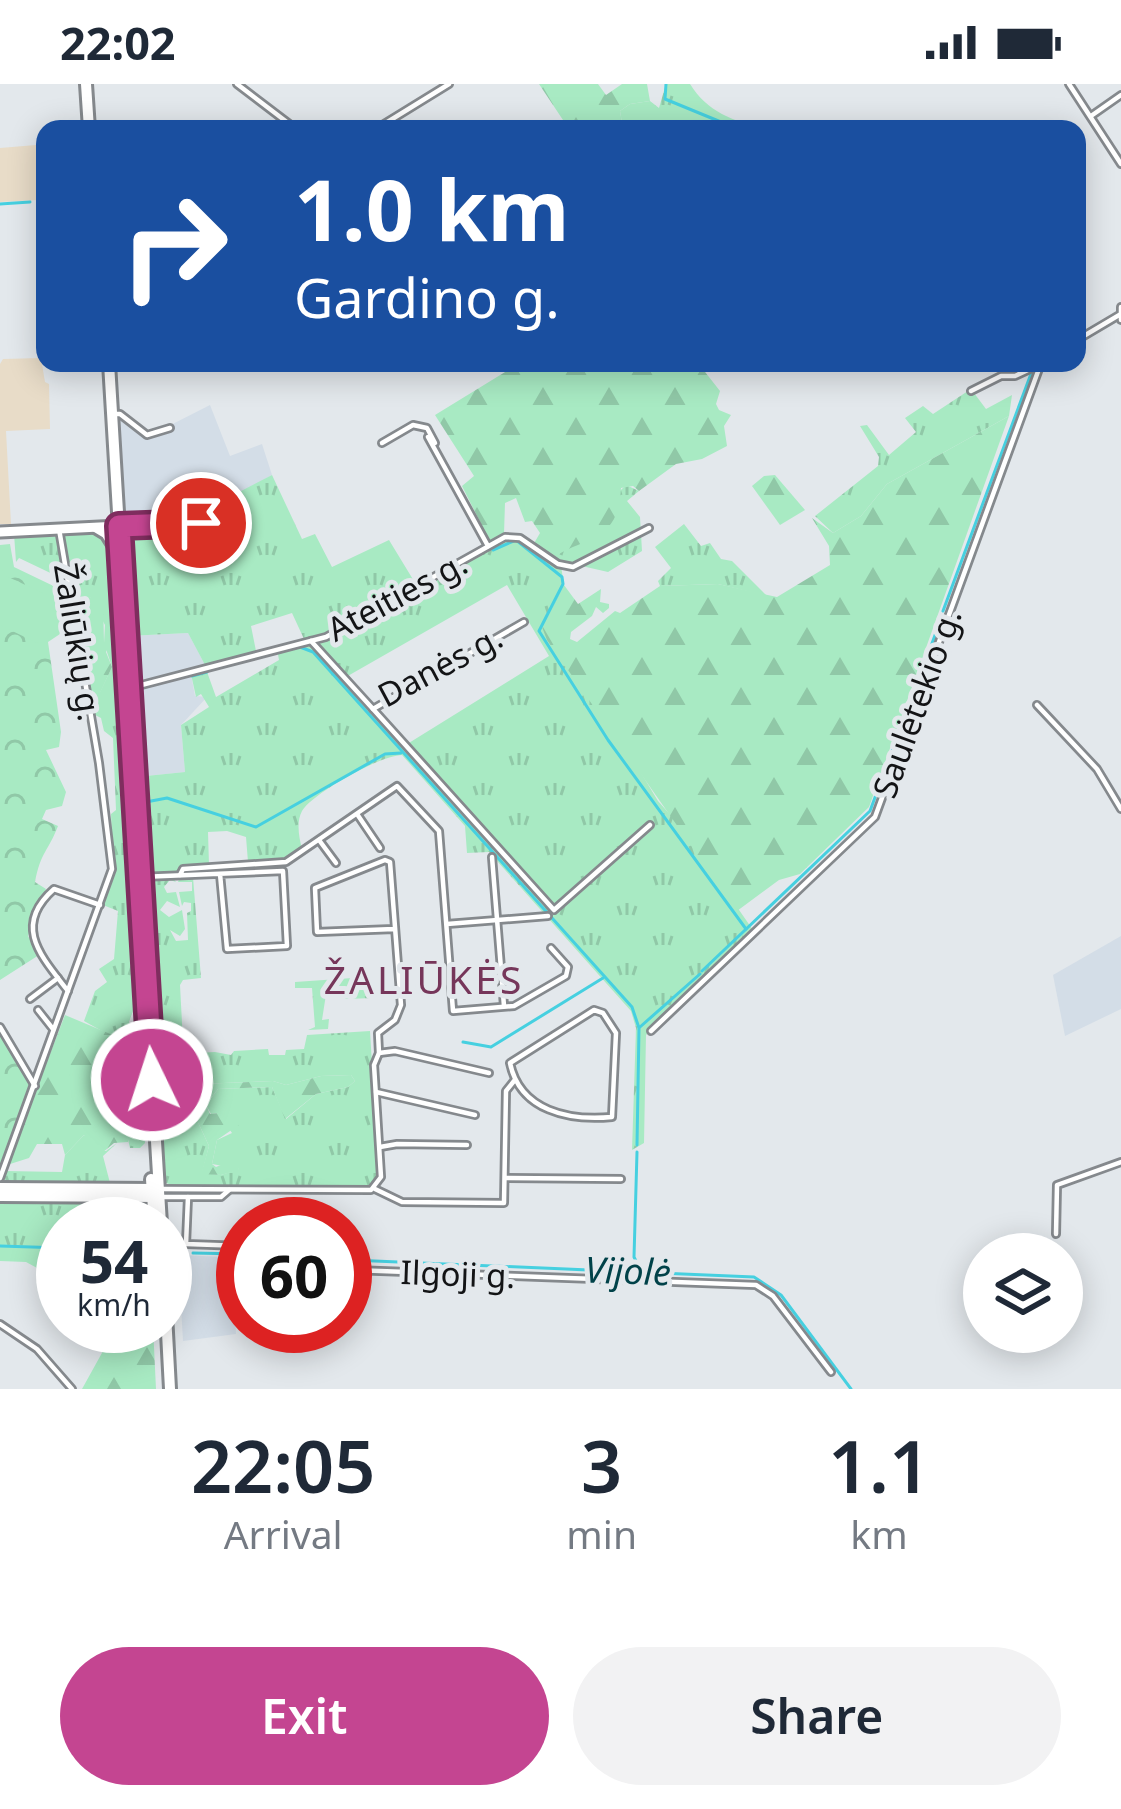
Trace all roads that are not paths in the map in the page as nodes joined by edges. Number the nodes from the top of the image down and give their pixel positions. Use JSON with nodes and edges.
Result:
{"nodes":[{"id":1,"x":89,"y":84,"type":"edge"},
{"id":2,"x":237,"y":84,"type":"edge"},
{"id":3,"x":449,"y":84,"type":"edge"},
{"id":4,"x":1069,"y":84,"type":"edge"},
{"id":5,"x":1121,"y":95,"type":"edge"},
{"id":6,"x":1091,"y":116,"type":"junction"},
{"id":7,"x":92,"y":120,"type":"edge"},
{"id":8,"x":284,"y":120,"type":"edge"},
{"id":9,"x":391,"y":120,"type":"edge"},
{"id":10,"x":1121,"y":164,"type":"edge"},
{"id":11,"x":1121,"y":315,"type":"edge"},
{"id":12,"x":1086,"y":335,"type":"edge"},
{"id":13,"x":107,"y":372,"type":"edge"},
{"id":14,"x":1022,"y":372,"type":"edge"},
{"id":15,"x":1038,"y":372,"type":"edge"},
{"id":16,"x":970,"y":392,"type":"dead end"},
{"id":17,"x":110,"y":411,"type":"junction"},
{"id":18,"x":170,"y":428,"type":"dead end"},
{"id":19,"x":428,"y":437,"type":"dead end"},
{"id":20,"x":382,"y":442,"type":"dead end"},
{"id":21,"x":436,"y":449,"type":"junction"},
{"id":22,"x":212,"y":521,"type":"dead end"},
{"id":23,"x":116,"y":526,"type":"junction"},
{"id":24,"x":91,"y":527,"type":"junction"},
{"id":25,"x":649,"y":528,"type":"dead end"},
{"id":26,"x":59,"y":530,"type":"junction"},
{"id":27,"x":0,"y":532,"type":"edge"},
{"id":28,"x":488,"y":545,"type":"junction"},
{"id":29,"x":114,"y":547,"type":"junction"},
{"id":30,"x":524,"y":622,"type":"dead end"},
{"id":31,"x":311,"y":641,"type":"junction"},
{"id":32,"x":126,"y":689,"type":"junction"},
{"id":33,"x":1037,"y":705,"type":"dead end"},
{"id":34,"x":373,"y":709,"type":"junction"},
{"id":35,"x":1121,"y":809,"type":"edge"},
{"id":36,"x":357,"y":814,"type":"junction"},
{"id":37,"x":134,"y":823,"type":"junction"},
{"id":38,"x":650,"y":825,"type":"dead end"},
{"id":39,"x":319,"y":840,"type":"junction"},
{"id":40,"x":380,"y":848,"type":"dead end"},
{"id":41,"x":492,"y":857,"type":"dead end"},
{"id":42,"x":336,"y":863,"type":"dead end"},
{"id":43,"x":220,"y":874,"type":"junction"},
{"id":44,"x":180,"y":875,"type":"junction"},
{"id":45,"x":140,"y":877,"type":"junction"},
{"id":46,"x":100,"y":905,"type":"junction"},
{"id":47,"x":548,"y":916,"type":"dead end"},
{"id":48,"x":497,"y":920,"type":"junction"},
{"id":49,"x":447,"y":924,"type":"junction"},
{"id":50,"x":140,"y":929,"type":"junction"},
{"id":51,"x":394,"y":929,"type":"junction"},
{"id":52,"x":551,"y":948,"type":"dead end"},
{"id":53,"x":58,"y":978,"type":"junction"},
{"id":54,"x":69,"y":992,"type":"junction"},
{"id":55,"x":30,"y":999,"type":"dead end"},
{"id":56,"x":504,"y":1006,"type":"junction"},
{"id":57,"x":38,"y":1010,"type":"dead end"},
{"id":58,"x":0,"y":1027,"type":"edge"},
{"id":59,"x":650,"y":1030,"type":"dead end"},
{"id":60,"x":54,"y":1031,"type":"junction"},
{"id":61,"x":379,"y":1053,"type":"junction"},
{"id":62,"x":489,"y":1073,"type":"dead end"},
{"id":63,"x":514,"y":1079,"type":"junction"},
{"id":64,"x":35,"y":1085,"type":"junction"},
{"id":65,"x":376,"y":1092,"type":"junction"},
{"id":66,"x":476,"y":1114,"type":"dead end"},
{"id":67,"x":467,"y":1145,"type":"dead end"},
{"id":68,"x":380,"y":1147,"type":"junction"},
{"id":69,"x":1121,"y":1162,"type":"edge"},
{"id":70,"x":0,"y":1178,"type":"edge"},
{"id":71,"x":506,"y":1178,"type":"junction"},
{"id":72,"x":621,"y":1179,"type":"dead end"},
{"id":73,"x":375,"y":1189,"type":"junction"},
{"id":74,"x":229,"y":1190,"type":"junction"},
{"id":75,"x":0,"y":1192,"type":"edge"},
{"id":76,"x":155,"y":1193,"type":"junction"},
{"id":77,"x":155,"y":1197,"type":"edge"},
{"id":78,"x":188,"y":1197,"type":"joint"},
{"id":79,"x":1055,"y":1233,"type":"edge"},
{"id":80,"x":372,"y":1271,"type":"edge"},
{"id":81,"x":0,"y":1324,"type":"edge"},
{"id":82,"x":163,"y":1353,"type":"edge"},
{"id":83,"x":166,"y":1353,"type":"edge"},
{"id":84,"x":832,"y":1372,"type":"dead end"},
{"id":85,"x":72,"y":1389,"type":"edge"},
{"id":86,"x":167,"y":1389,"type":"edge"}],
"edges":[{"from":1,"to":7,"type":"main road"},
{"from":2,"to":8,"type":"street"},
{"from":3,"to":9,"type":"street"},
{"from":4,"to":6,"type":"street"},
{"from":5,"to":6,"type":"street"},
{"from":6,"to":10,"type":"street"},
{"from":11,"to":12,"type":"street"},
{"from":13,"to":17,"type":"main road"},
{"from":14,"to":16,"type":"street"},
{"from":15,"to":59,"type":"street","name":"Saulėtekio g."},
{"from":17,"to":18,"type":"street"},
{"from":17,"to":23,"type":"main road"},
{"from":19,"to":21,"type":"street"},
{"from":20,"to":21,"type":"street"},
{"from":21,"to":28,"type":"street"},
{"from":22,"to":23,"type":"street"},
{"from":23,"to":24,"type":"main road"},
{"from":23,"to":29,"type":"main road"},
{"from":23,"to":32,"type":"main road"},
{"from":24,"to":26,"type":"main road"},
{"from":24,"to":29,"type":"main road"},
{"from":25,"to":28,"type":"street","name":"Ateities g."},
{"from":26,"to":27,"type":"main road"},
{"from":26,"to":46,"type":"street","name":"Žaliūkių g."},
{"from":28,"to":31,"type":"street","name":"Ateities g."},
{"from":29,"to":32,"type":"main road"},
{"from":30,"to":34,"type":"street","name":"Danės g."},
{"from":31,"to":32,"type":"street","name":"Ateities g."},
{"from":31,"to":34,"type":"street","name":"Danės g."},
{"from":32,"to":37,"type":"main road"},
{"from":33,"to":35,"type":"street"},
{"from":34,"to":38,"type":"street"},
{"from":36,"to":39,"type":"street"},
{"from":36,"to":40,"type":"street"},
{"from":36,"to":49,"type":"street"},
{"from":37,"to":45,"type":"main road"},
{"from":37,"to":50,"type":"main road"},
{"from":39,"to":42,"type":"street"},
{"from":39,"to":44,"type":"street"},
{"from":41,"to":48,"type":"street"},
{"from":43,"to":43,"type":"street"},
{"from":43,"to":44,"type":"street"},
{"from":44,"to":45,"type":"street"},
{"from":45,"to":50,"type":"main road"},
{"from":46,"to":53,"type":"street"},
{"from":46,"to":54,"type":"street","name":"Žaliūkių g."},
{"from":47,"to":48,"type":"street"},
{"from":48,"to":49,"type":"street"},
{"from":48,"to":56,"type":"street"},
{"from":49,"to":56,"type":"street"},
{"from":50,"to":76,"type":"main road"},
{"from":51,"to":51,"type":"street"},
{"from":51,"to":61,"type":"street"},
{"from":52,"to":56,"type":"street"},
{"from":53,"to":54,"type":"street"},
{"from":53,"to":55,"type":"street"},
{"from":54,"to":60,"type":"street","name":"Žaliūkių g."},
{"from":57,"to":60,"type":"street"},
{"from":58,"to":64,"type":"street"},
{"from":60,"to":64,"type":"street","name":"Žaliūkių g."},
{"from":61,"to":62,"type":"street"},
{"from":61,"to":65,"type":"street"},
{"from":63,"to":63,"type":"street"},
{"from":63,"to":71,"type":"street"},
{"from":64,"to":70,"type":"street","name":"Žaliūkių g."},
{"from":65,"to":66,"type":"street"},
{"from":65,"to":68,"type":"street"},
{"from":67,"to":68,"type":"street"},
{"from":68,"to":73,"type":"street"},
{"from":69,"to":79,"type":"street"},
{"from":71,"to":72,"type":"street"},
{"from":71,"to":73,"type":"street"},
{"from":73,"to":74,"type":"street"},
{"from":74,"to":76,"type":"street"},
{"from":74,"to":78,"type":"street"},
{"from":75,"to":76,"type":"main road"},
{"from":76,"to":77,"type":"main road"},
{"from":76,"to":78,"type":"street"},
{"from":80,"to":84,"type":"street","name":"Ilgoji g."},
{"from":81,"to":85,"type":"street"},
{"from":82,"to":86,"type":"main road"},
{"from":83,"to":86,"type":"main road"}]}
